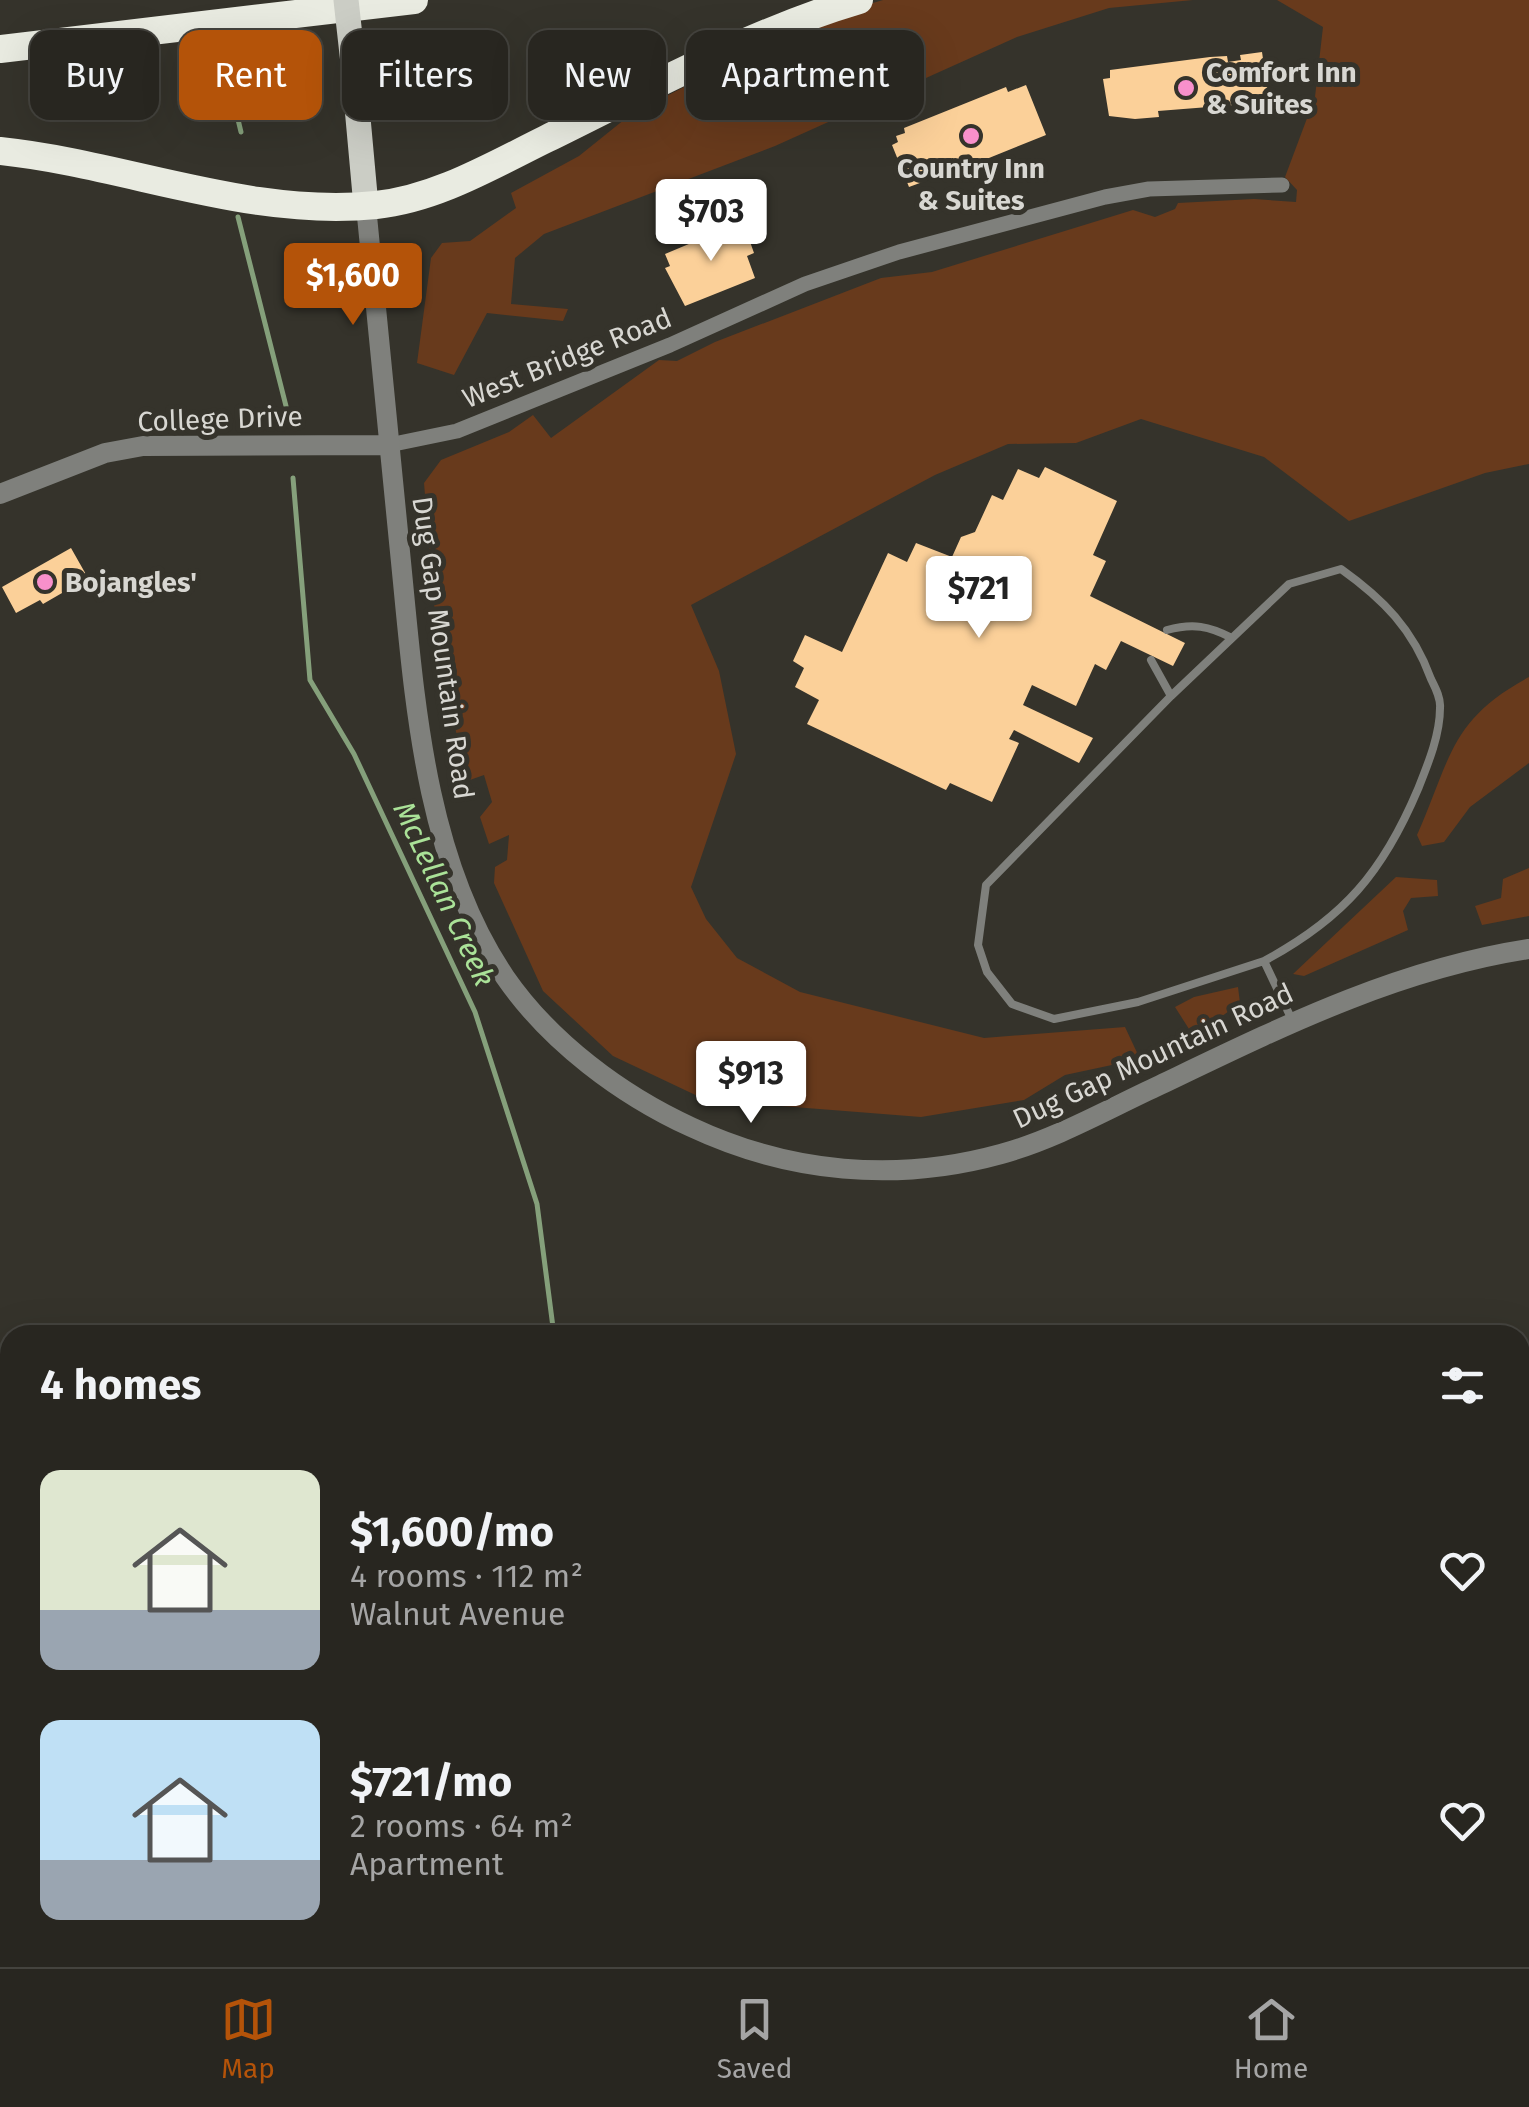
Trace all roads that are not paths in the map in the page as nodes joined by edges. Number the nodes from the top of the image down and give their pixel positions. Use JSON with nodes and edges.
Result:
{"nodes":[{"id":1,"x":346,"y":0,"type":"edge"},
{"id":2,"x":414,"y":0,"type":"edge"},
{"id":3,"x":859,"y":0,"type":"edge"},
{"id":4,"x":0,"y":49,"type":"edge"},
{"id":5,"x":0,"y":152,"type":"edge"},
{"id":6,"x":1282,"y":185,"type":"dead end"},
{"id":7,"x":366,"y":206,"type":"junction"},
{"id":8,"x":390,"y":445,"type":"junction"},
{"id":9,"x":0,"y":494,"type":"edge"},
{"id":10,"x":1168,"y":630,"type":"dead end"},
{"id":11,"x":1232,"y":638,"type":"junction"},
{"id":12,"x":1151,"y":660,"type":"dead end"},
{"id":13,"x":1171,"y":696,"type":"junction"},
{"id":14,"x":1529,"y":948,"type":"edge"},
{"id":15,"x":1264,"y":962,"type":"junction"},
{"id":16,"x":1293,"y":1022,"type":"junction"}],
"edges":[{"from":1,"to":7,"type":"main road","bridge":true},
{"from":2,"to":4,"type":"highway"},
{"from":3,"to":7,"type":"highway"},
{"from":5,"to":7,"type":"highway"},
{"from":6,"to":8,"type":"street","name":"West Bridge Road"},
{"from":7,"to":8,"type":"street","name":"Dug Gap Mountain Road"},
{"from":8,"to":9,"type":"street","name":"College Drive"},
{"from":8,"to":16,"type":"street","name":"Dug Gap Mountain Road"},
{"from":10,"to":11,"type":"lane"},
{"from":11,"to":13,"type":"lane"},
{"from":11,"to":15,"type":"lane"},
{"from":12,"to":13,"type":"lane"},
{"from":13,"to":15,"type":"lane"},
{"from":14,"to":16,"type":"street","name":"Dug Gap Mountain Road"},
{"from":15,"to":16,"type":"lane"}]}
